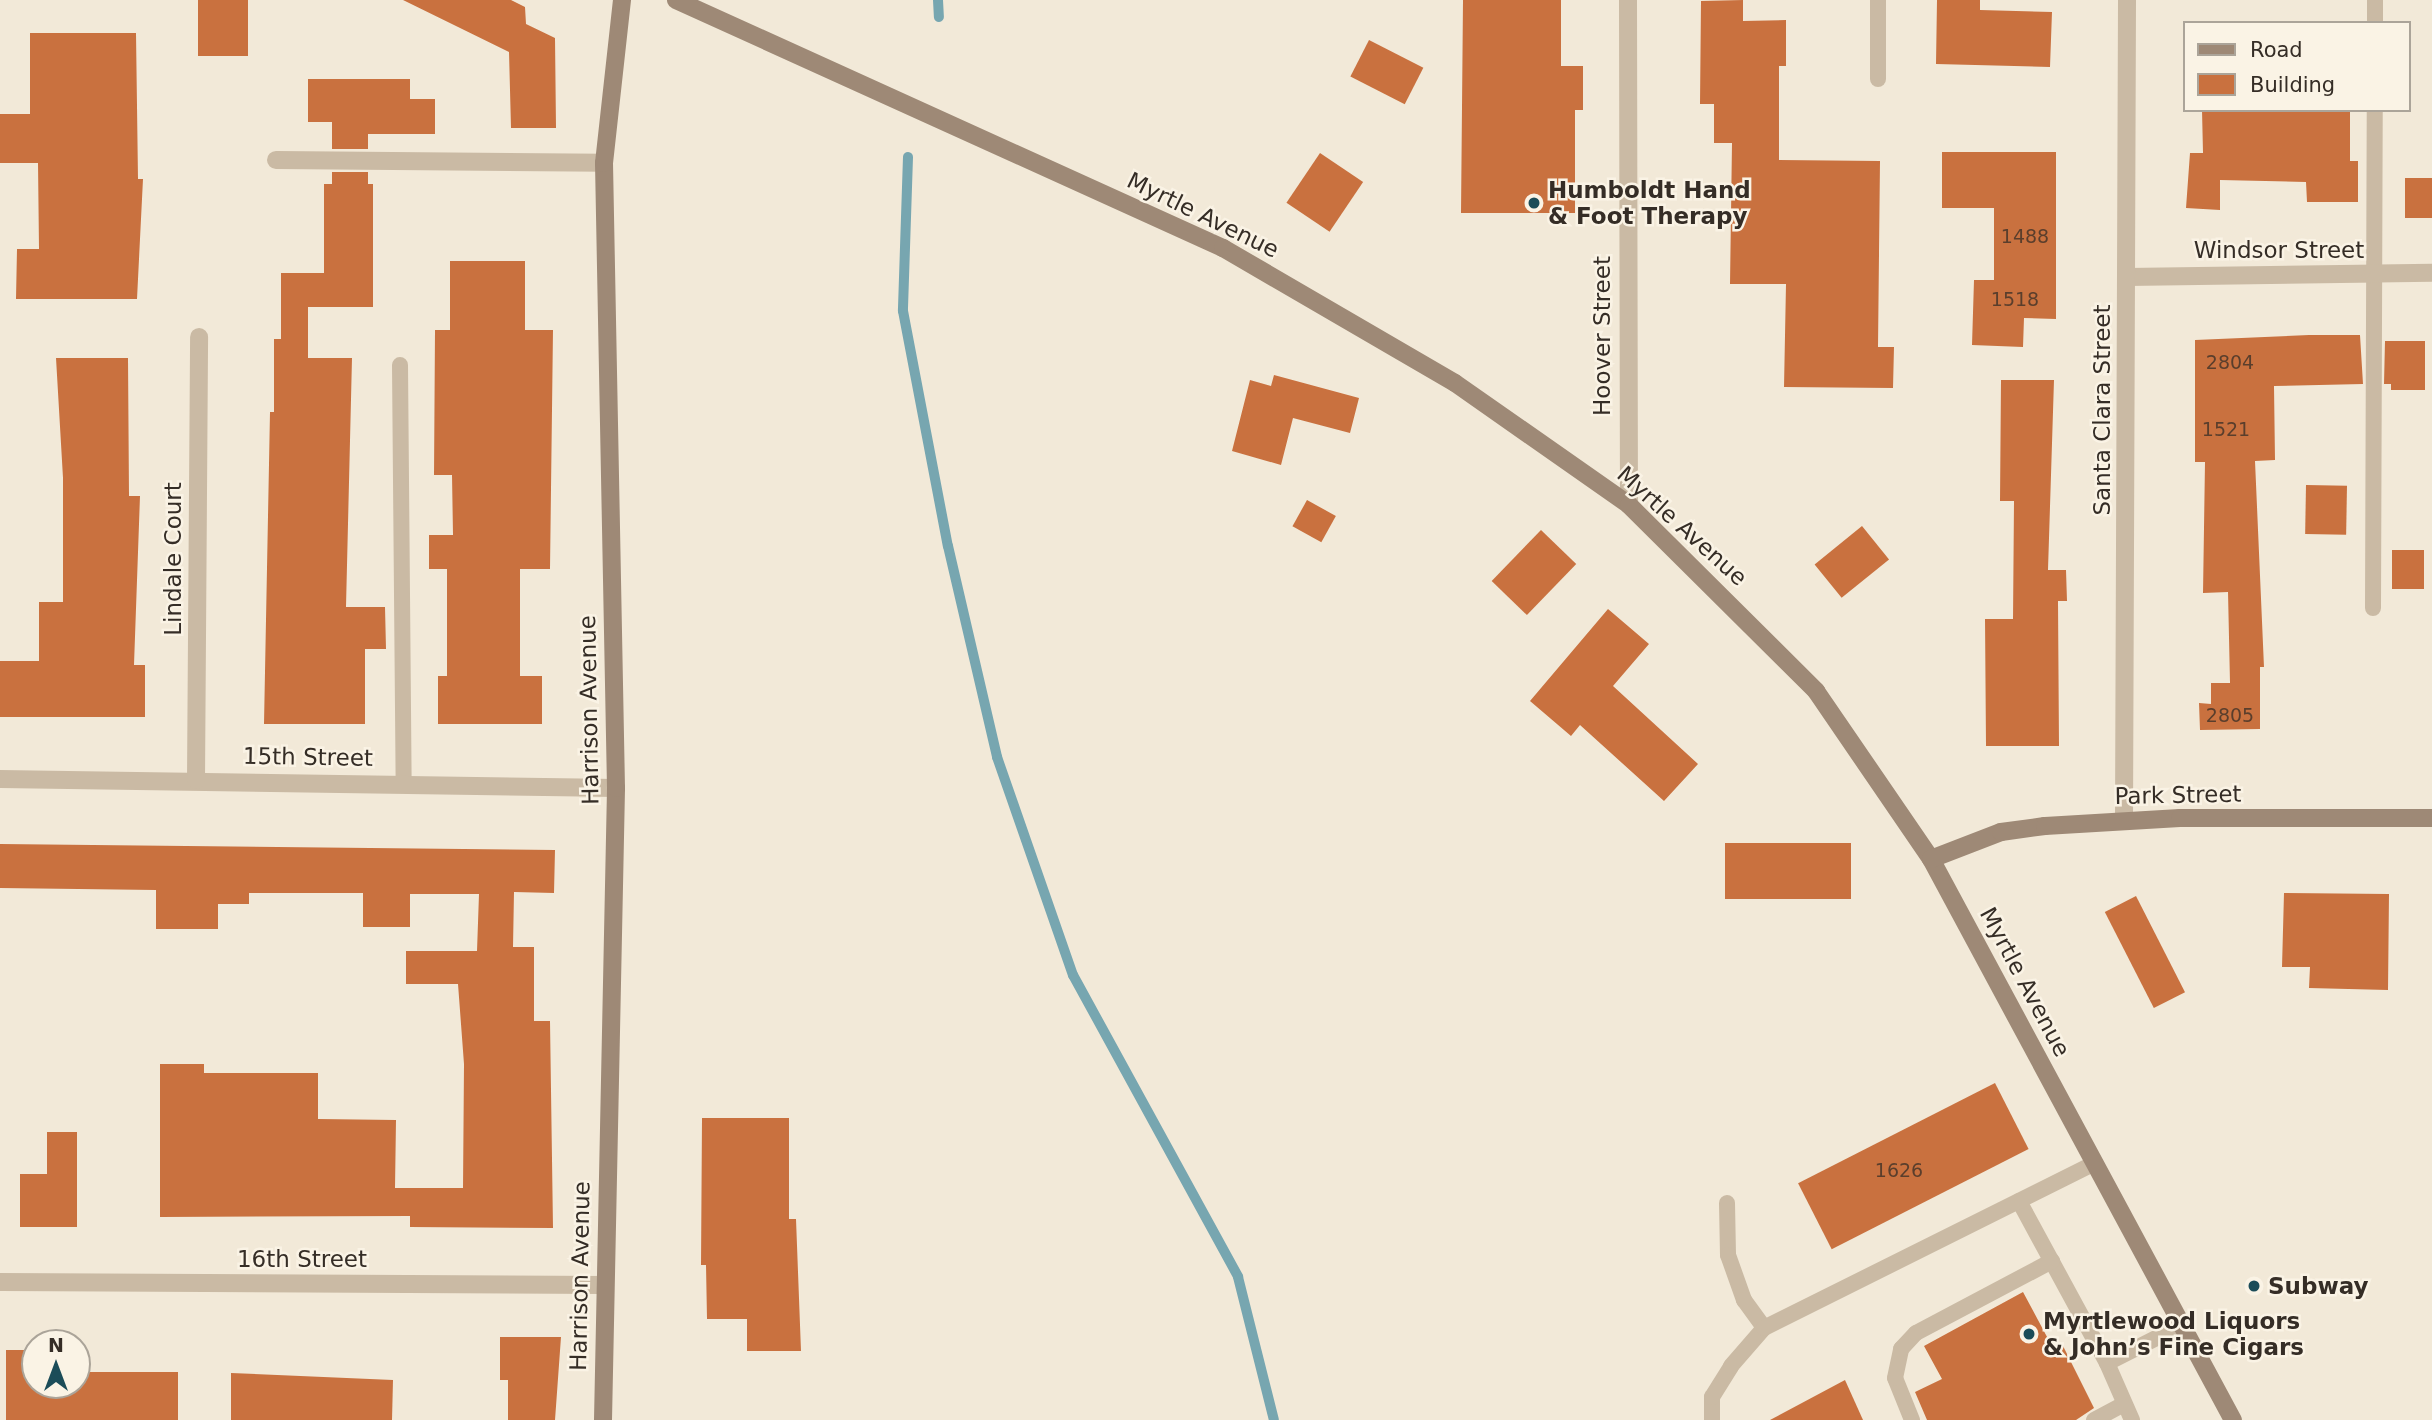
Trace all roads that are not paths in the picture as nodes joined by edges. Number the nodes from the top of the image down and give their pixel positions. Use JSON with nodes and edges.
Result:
{"nodes":[{"id":1,"x":622,"y":0,"type":"edge"},
{"id":2,"x":676,"y":0,"type":"edge"},
{"id":3,"x":1628,"y":0,"type":"edge"},
{"id":4,"x":1878,"y":0,"type":"edge"},
{"id":5,"x":2127,"y":0,"type":"edge"},
{"id":6,"x":2375,"y":0,"type":"edge"},
{"id":7,"x":2375,"y":21,"type":"edge"},
{"id":8,"x":1878,"y":79,"type":"dead end"},
{"id":9,"x":2375,"y":112,"type":"edge"},
{"id":10,"x":276,"y":160,"type":"dead end"},
{"id":11,"x":604,"y":163,"type":"junction"},
{"id":12,"x":2432,"y":273,"type":"edge"},
{"id":13,"x":2375,"y":274,"type":"junction"},
{"id":14,"x":2127,"y":277,"type":"junction"},
{"id":15,"x":199,"y":337,"type":"dead end"},
{"id":16,"x":400,"y":365,"type":"dead end"},
{"id":17,"x":1629,"y":505,"type":"junction"},
{"id":18,"x":2373,"y":608,"type":"dead end"},
{"id":19,"x":0,"y":779,"type":"edge"},
{"id":20,"x":196,"y":780,"type":"junction"},
{"id":21,"x":404,"y":782,"type":"junction"},
{"id":22,"x":616,"y":788,"type":"junction"},
{"id":23,"x":2432,"y":818,"type":"edge"},
{"id":24,"x":2124,"y":820,"type":"junction"},
{"id":25,"x":1931,"y":859,"type":"junction"},
{"id":26,"x":2095,"y":1163,"type":"junction"},
{"id":27,"x":2019,"y":1201,"type":"junction"},
{"id":28,"x":1727,"y":1203,"type":"dead end"},
{"id":29,"x":2052,"y":1261,"type":"junction"},
{"id":30,"x":0,"y":1282,"type":"edge"},
{"id":31,"x":603,"y":1285,"type":"junction"},
{"id":32,"x":2182,"y":1325,"type":"junction"},
{"id":33,"x":1764,"y":1328,"type":"junction"},
{"id":34,"x":2107,"y":1363,"type":"junction"},
{"id":35,"x":2124,"y":1404,"type":"junction"},
{"id":36,"x":603,"y":1420,"type":"edge"},
{"id":37,"x":1712,"y":1420,"type":"edge"},
{"id":38,"x":1912,"y":1420,"type":"edge"},
{"id":39,"x":2094,"y":1420,"type":"edge"},
{"id":40,"x":2132,"y":1420,"type":"edge"},
{"id":41,"x":2233,"y":1420,"type":"edge"}],
"edges":[{"from":1,"to":11,"type":"main road","name":"Harrison Avenue"},
{"from":2,"to":17,"type":"main road","name":"Myrtle Avenue"},
{"from":3,"to":17,"type":"street","name":"Hoover Street"},
{"from":4,"to":8,"type":"lane"},
{"from":5,"to":14,"type":"street","name":"Santa Clara Street"},
{"from":6,"to":7,"type":"lane"},
{"from":9,"to":13,"type":"lane"},
{"from":10,"to":11,"type":"street"},
{"from":11,"to":22,"type":"main road","name":"Harrison Avenue"},
{"from":12,"to":13,"type":"street","name":"Windsor Street"},
{"from":13,"to":14,"type":"street","name":"Windsor Street"},
{"from":13,"to":18,"type":"lane"},
{"from":14,"to":24,"type":"street","name":"Santa Clara Street"},
{"from":15,"to":20,"type":"street","name":"Lindale Court"},
{"from":16,"to":21,"type":"lane"},
{"from":17,"to":25,"type":"main road","name":"Myrtle Avenue"},
{"from":19,"to":20,"type":"street","name":"15th Street"},
{"from":20,"to":21,"type":"street","name":"15th Street"},
{"from":21,"to":22,"type":"street","name":"15th Street"},
{"from":22,"to":31,"type":"main road","name":"Harrison Avenue"},
{"from":23,"to":24,"type":"main road","name":"Park Street"},
{"from":24,"to":25,"type":"main road","name":"Park Street"},
{"from":25,"to":26,"type":"main road","name":"Myrtle Avenue"},
{"from":26,"to":27,"type":"lane"},
{"from":26,"to":32,"type":"main road","name":"Myrtle Avenue"},
{"from":27,"to":29,"type":"lane"},
{"from":27,"to":33,"type":"lane"},
{"from":28,"to":33,"type":"lane"},
{"from":29,"to":34,"type":"lane"},
{"from":29,"to":38,"type":"lane"},
{"from":30,"to":31,"type":"street","name":"16th Street"},
{"from":31,"to":36,"type":"main road","name":"Harrison Avenue"},
{"from":32,"to":34,"type":"lane"},
{"from":32,"to":41,"type":"main road","name":"Myrtle Avenue"},
{"from":33,"to":37,"type":"lane"},
{"from":34,"to":35,"type":"lane"},
{"from":35,"to":39,"type":"lane"},
{"from":35,"to":40,"type":"lane"}]}
